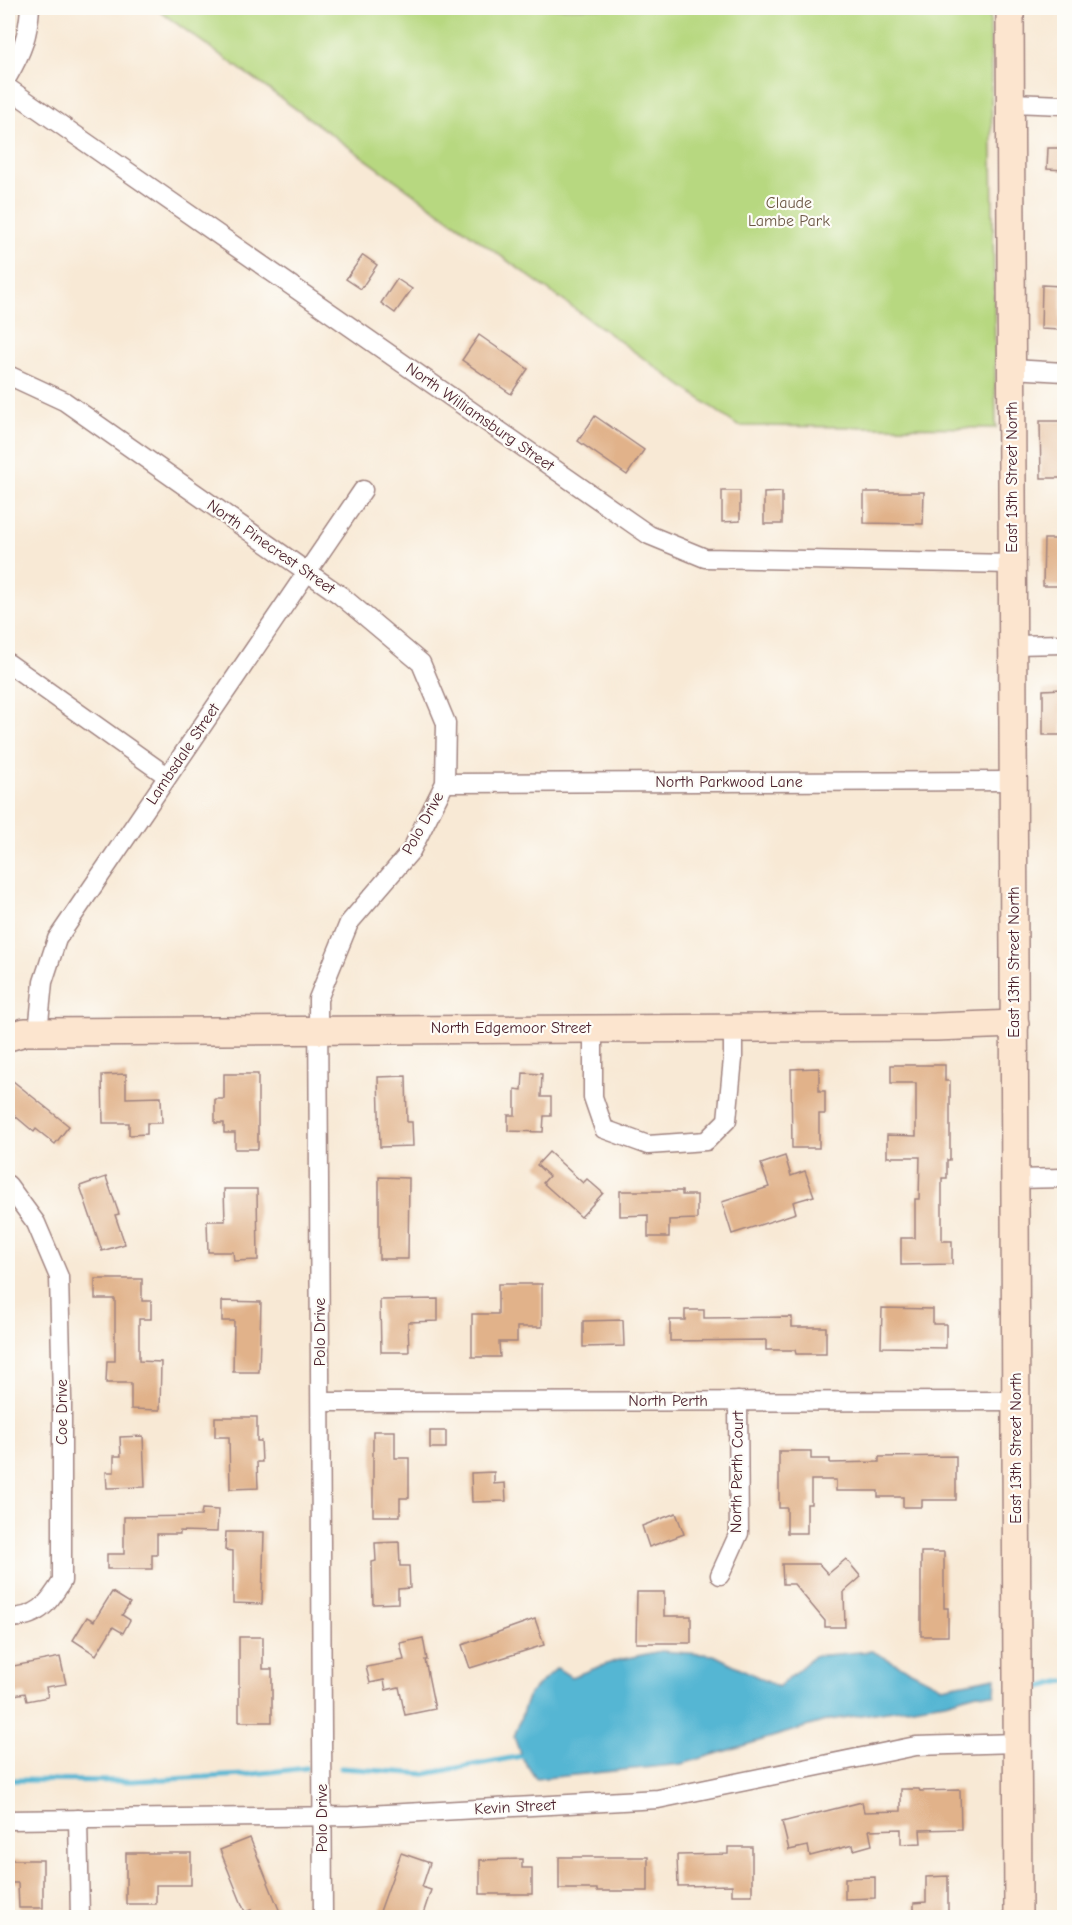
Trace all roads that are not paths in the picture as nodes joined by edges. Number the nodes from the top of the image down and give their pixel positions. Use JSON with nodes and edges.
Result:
{"nodes":[{"id":1,"x":30,"y":8,"type":"edge"},
{"id":2,"x":1010,"y":8,"type":"edge"},
{"id":3,"x":8,"y":76,"type":"edge"},
{"id":4,"x":8,"y":88,"type":"edge"},
{"id":5,"x":1011,"y":103,"type":"junction"},
{"id":6,"x":1065,"y":105,"type":"edge"},
{"id":7,"x":1012,"y":369,"type":"junction"},
{"id":8,"x":1065,"y":372,"type":"edge"},
{"id":9,"x":8,"y":375,"type":"edge"},
{"id":10,"x":363,"y":490,"type":"dead end"},
{"id":11,"x":1013,"y":564,"type":"junction"},
{"id":12,"x":307,"y":572,"type":"junction"},
{"id":13,"x":1065,"y":644,"type":"edge"},
{"id":14,"x":1013,"y":645,"type":"junction"},
{"id":15,"x":8,"y":663,"type":"edge"},
{"id":16,"x":167,"y":776,"type":"junction"},
{"id":17,"x":1014,"y":781,"type":"junction"},
{"id":18,"x":445,"y":783,"type":"junction"},
{"id":19,"x":1015,"y":1024,"type":"junction"},
{"id":20,"x":733,"y":1027,"type":"junction"},
{"id":21,"x":593,"y":1028,"type":"junction"},
{"id":22,"x":319,"y":1029,"type":"junction"},
{"id":23,"x":38,"y":1032,"type":"junction"},
{"id":24,"x":8,"y":1037,"type":"edge"},
{"id":25,"x":1065,"y":1178,"type":"edge"},
{"id":26,"x":1015,"y":1179,"type":"junction"},
{"id":27,"x":8,"y":1185,"type":"edge"},
{"id":28,"x":738,"y":1401,"type":"junction"},
{"id":29,"x":1016,"y":1401,"type":"junction"},
{"id":30,"x":321,"y":1402,"type":"junction"},
{"id":31,"x":720,"y":1575,"type":"dead end"},
{"id":32,"x":8,"y":1618,"type":"edge"},
{"id":33,"x":1017,"y":1743,"type":"junction"},
{"id":34,"x":322,"y":1816,"type":"junction"},
{"id":35,"x":78,"y":1819,"type":"junction"},
{"id":36,"x":8,"y":1820,"type":"edge"},
{"id":37,"x":80,"y":1917,"type":"edge"},
{"id":38,"x":323,"y":1917,"type":"edge"},
{"id":39,"x":1018,"y":1917,"type":"edge"}],
"edges":[{"from":1,"to":3,"type":"street"},
{"from":2,"to":5,"type":"main road","name":"East 13th Street North"},
{"from":4,"to":11,"type":"street","name":"North Williamsburg Street"},
{"from":5,"to":6,"type":"street"},
{"from":5,"to":7,"type":"main road","name":"East 13th Street North"},
{"from":7,"to":8,"type":"street"},
{"from":7,"to":11,"type":"main road","name":"East 13th Street North"},
{"from":9,"to":12,"type":"street","name":"North Pinecrest Street"},
{"from":10,"to":12,"type":"street","name":"Lambsdale Street"},
{"from":11,"to":14,"type":"main road","name":"East 13th Street North"},
{"from":12,"to":16,"type":"street","name":"Lambsdale Street"},
{"from":12,"to":18,"type":"street","name":"North Pinecrest Street"},
{"from":13,"to":14,"type":"street"},
{"from":14,"to":17,"type":"main road","name":"East 13th Street North"},
{"from":15,"to":16,"type":"street"},
{"from":16,"to":23,"type":"street","name":"Lambsdale Street"},
{"from":17,"to":18,"type":"street","name":"North Parkwood Lane"},
{"from":17,"to":19,"type":"main road","name":"East 13th Street North"},
{"from":18,"to":22,"type":"street","name":"Polo Drive"},
{"from":19,"to":20,"type":"main road","name":"North Edgemoor Street"},
{"from":19,"to":26,"type":"main road","name":"East 13th Street North"},
{"from":20,"to":21,"type":"main road","name":"North Edgemoor Street"},
{"from":20,"to":21,"type":"street"},
{"from":21,"to":22,"type":"main road","name":"North Edgemoor Street"},
{"from":22,"to":23,"type":"main road","name":"North Edgemoor Street"},
{"from":22,"to":30,"type":"street","name":"Polo Drive"},
{"from":23,"to":24,"type":"main road","name":"North Edgemoor Street"},
{"from":25,"to":26,"type":"street"},
{"from":26,"to":29,"type":"main road","name":"East 13th Street North"},
{"from":27,"to":32,"type":"street","name":"Coe Drive"},
{"from":28,"to":29,"type":"street","name":"North Perth"},
{"from":28,"to":30,"type":"street","name":"North Perth"},
{"from":28,"to":31,"type":"street","name":"North Perth Court"},
{"from":29,"to":33,"type":"main road","name":"East 13th Street North"},
{"from":30,"to":34,"type":"street","name":"Polo Drive"},
{"from":33,"to":34,"type":"street","name":"Kevin Street"},
{"from":33,"to":39,"type":"main road","name":"East 13th Street North"},
{"from":34,"to":35,"type":"street","name":"Kevin Street"},
{"from":34,"to":38,"type":"street","name":"Polo Drive"},
{"from":35,"to":36,"type":"street","name":"Kevin Street"},
{"from":35,"to":37,"type":"street"}]}
